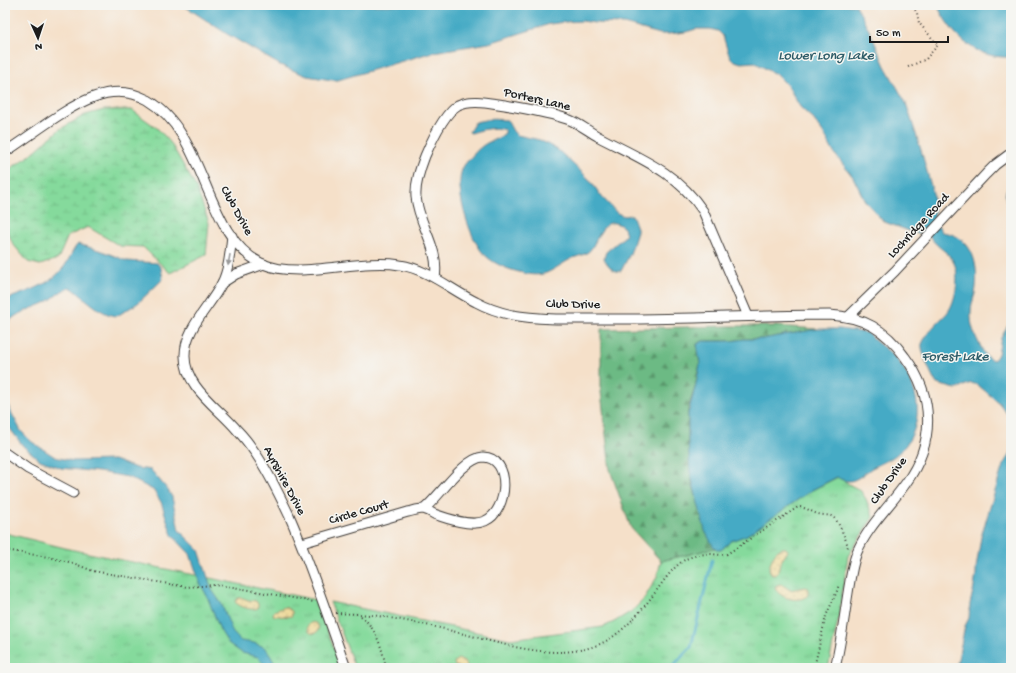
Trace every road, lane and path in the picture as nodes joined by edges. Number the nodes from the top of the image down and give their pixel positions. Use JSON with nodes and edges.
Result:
{"nodes":[{"id":1,"x":912,"y":5,"type":"edge"},
{"id":2,"x":908,"y":67,"type":"dead end"},
{"id":3,"x":5,"y":152,"type":"edge"},
{"id":4,"x":1011,"y":153,"type":"edge"},
{"id":5,"x":232,"y":236,"type":"junction"},
{"id":6,"x":264,"y":264,"type":"junction"},
{"id":7,"x":435,"y":278,"type":"junction"},
{"id":8,"x":222,"y":283,"type":"junction"},
{"id":9,"x":748,"y":316,"type":"junction"},
{"id":10,"x":848,"y":317,"type":"junction"},
{"id":11,"x":5,"y":453,"type":"edge"},
{"id":12,"x":73,"y":493,"type":"dead end"},
{"id":13,"x":424,"y":509,"type":"junction"},
{"id":14,"x":302,"y":543,"type":"junction"},
{"id":15,"x":5,"y":550,"type":"edge"},
{"id":16,"x":847,"y":553,"type":"dead end"},
{"id":17,"x":839,"y":584,"type":"dead end"},
{"id":18,"x":325,"y":608,"type":"junction"},
{"id":19,"x":360,"y":615,"type":"junction"},
{"id":20,"x":346,"y":668,"type":"edge"},
{"id":21,"x":386,"y":668,"type":"edge"},
{"id":22,"x":814,"y":668,"type":"edge"},
{"id":23,"x":835,"y":668,"type":"edge"}],
"edges":[{"from":1,"to":2,"type":"path"},
{"from":3,"to":5,"type":"street","name":"Club Drive"},
{"from":4,"to":10,"type":"street","name":"Lochridge Road"},
{"from":5,"to":6,"type":"street","name":"Club Drive"},
{"from":5,"to":8,"type":"street","name":"Ayrshire Drive","one_way":true},
{"from":6,"to":7,"type":"street","name":"Club Drive"},
{"from":6,"to":8,"type":"street","name":"Ayrshire Drive"},
{"from":7,"to":9,"type":"street","name":"Club Drive"},
{"from":7,"to":9,"type":"street","name":"Porters Lane"},
{"from":8,"to":14,"type":"street","name":"Ayrshire Drive"},
{"from":9,"to":10,"type":"street","name":"Club Drive"},
{"from":10,"to":23,"type":"street","name":"Club Drive"},
{"from":11,"to":12,"type":"street"},
{"from":13,"to":13,"type":"street"},
{"from":13,"to":14,"type":"street","name":"Circle Court"},
{"from":14,"to":18,"type":"street","name":"Ayrshire Drive"},
{"from":15,"to":18,"type":"path"},
{"from":16,"to":19,"type":"path"},
{"from":17,"to":22,"type":"path"},
{"from":18,"to":19,"type":"path"},
{"from":18,"to":20,"type":"street","name":"Ayrshire Drive"},
{"from":19,"to":21,"type":"path"}]}
